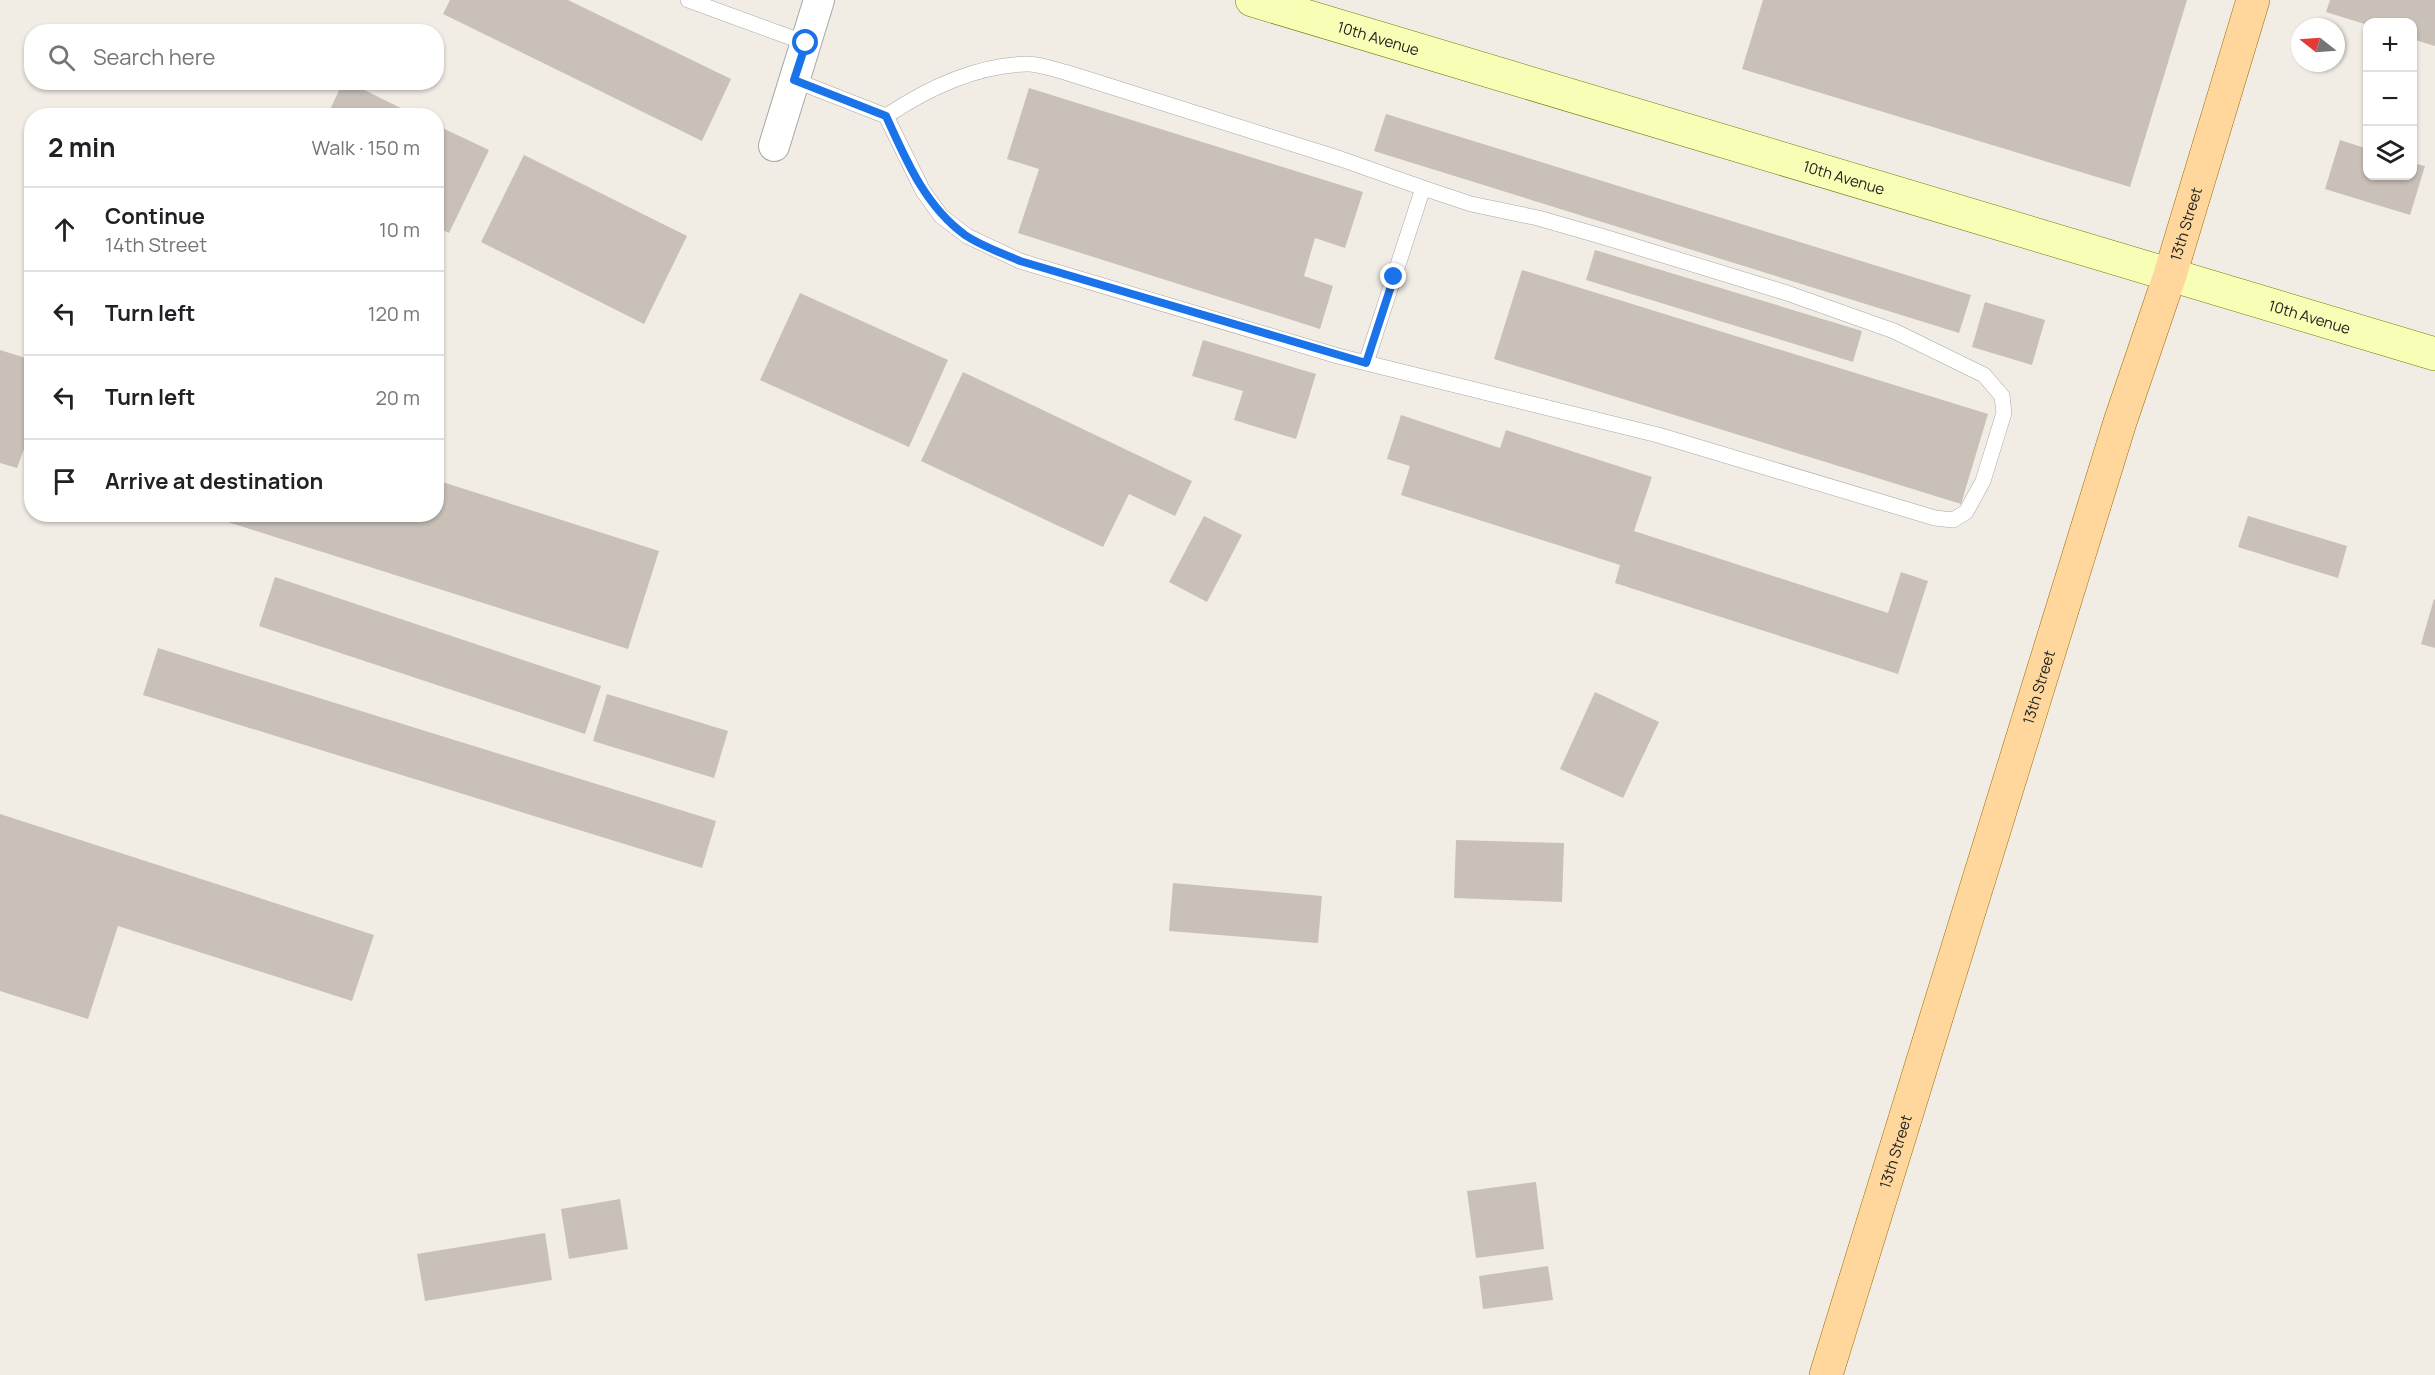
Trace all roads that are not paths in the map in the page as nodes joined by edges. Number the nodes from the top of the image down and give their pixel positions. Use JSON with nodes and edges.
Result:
{"nodes":[{"id":1,"x":688,"y":0,"type":"edge"},
{"id":2,"x":819,"y":0,"type":"edge"},
{"id":3,"x":1252,"y":0,"type":"edge"},
{"id":4,"x":2253,"y":0,"type":"edge"},
{"id":5,"x":806,"y":43,"type":"junction"},
{"id":6,"x":794,"y":80,"type":"junction"},
{"id":7,"x":886,"y":116,"type":"junction"},
{"id":8,"x":774,"y":146,"type":"dead end"},
{"id":9,"x":1423,"y":188,"type":"junction"},
{"id":10,"x":2170,"y":275,"type":"junction"},
{"id":11,"x":2435,"y":354,"type":"edge"},
{"id":12,"x":1366,"y":363,"type":"junction"},
{"id":13,"x":1826,"y":1375,"type":"edge"}],
"edges":[{"from":1,"to":5,"type":"lane"},
{"from":2,"to":5,"type":"street"},
{"from":3,"to":10,"type":"main road","name":"10th Avenue"},
{"from":4,"to":10,"type":"main road","name":"13th Street"},
{"from":5,"to":6,"type":"street"},
{"from":6,"to":7,"type":"lane"},
{"from":6,"to":8,"type":"street"},
{"from":7,"to":9,"type":"lane"},
{"from":7,"to":12,"type":"lane"},
{"from":9,"to":12,"type":"lane"},
{"from":9,"to":12,"type":"lane"},
{"from":10,"to":11,"type":"main road","name":"10th Avenue"},
{"from":10,"to":13,"type":"main road","name":"13th Street"}]}
